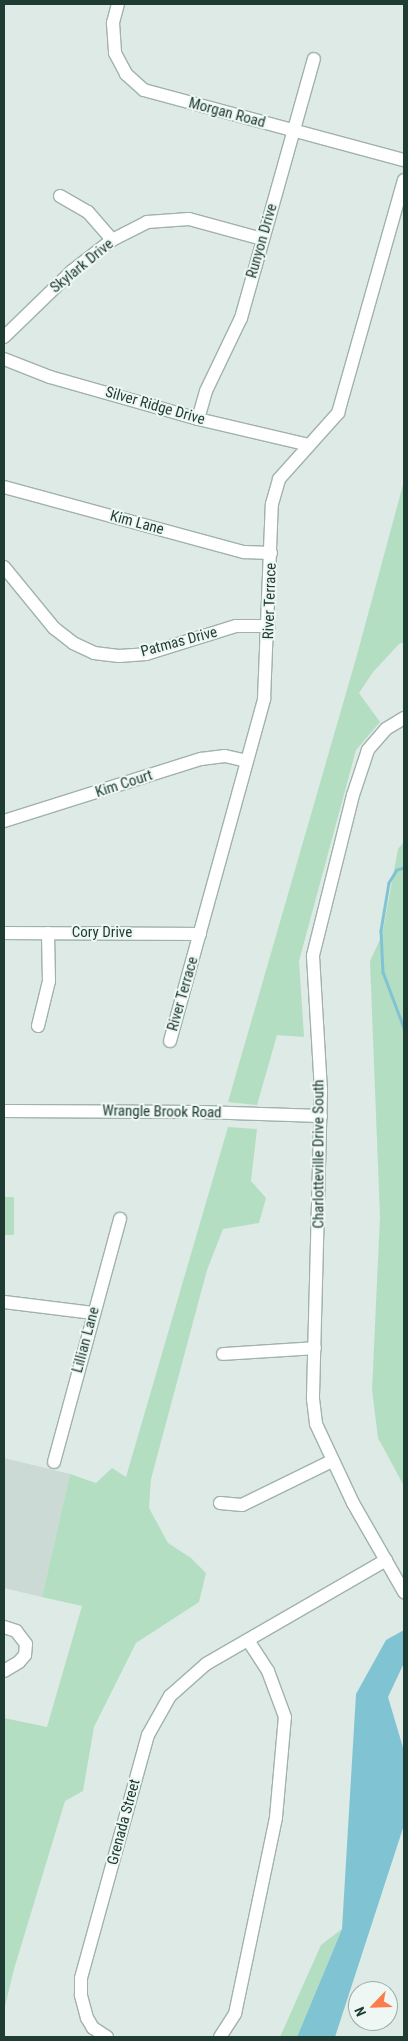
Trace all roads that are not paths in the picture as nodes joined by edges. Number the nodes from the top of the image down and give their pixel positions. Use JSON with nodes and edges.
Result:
{"nodes":[{"id":1,"x":118,"y":4,"type":"edge"},
{"id":2,"x":314,"y":59,"type":"dead end"},
{"id":3,"x":293,"y":131,"type":"junction"},
{"id":4,"x":404,"y":160,"type":"edge"},
{"id":5,"x":404,"y":180,"type":"edge"},
{"id":6,"x":60,"y":196,"type":"dead end"},
{"id":7,"x":400,"y":211,"type":"edge"},
{"id":8,"x":262,"y":239,"type":"junction"},
{"id":9,"x":112,"y":240,"type":"junction"},
{"id":10,"x":4,"y":337,"type":"edge"},
{"id":11,"x":4,"y":359,"type":"edge"},
{"id":12,"x":198,"y":419,"type":"junction"},
{"id":13,"x":309,"y":445,"type":"junction"},
{"id":14,"x":4,"y":487,"type":"edge"},
{"id":15,"x":271,"y":553,"type":"junction"},
{"id":16,"x":4,"y":567,"type":"edge"},
{"id":17,"x":269,"y":626,"type":"junction"},
{"id":18,"x":404,"y":718,"type":"edge"},
{"id":19,"x":246,"y":761,"type":"junction"},
{"id":20,"x":4,"y":821,"type":"edge"},
{"id":21,"x":4,"y":933,"type":"edge"},
{"id":22,"x":48,"y":933,"type":"junction"},
{"id":23,"x":200,"y":934,"type":"junction"},
{"id":24,"x":38,"y":1026,"type":"dead end"},
{"id":25,"x":170,"y":1041,"type":"dead end"},
{"id":26,"x":4,"y":1111,"type":"edge"},
{"id":27,"x":321,"y":1116,"type":"junction"},
{"id":28,"x":120,"y":1219,"type":"dead end"},
{"id":29,"x":4,"y":1302,"type":"edge"},
{"id":30,"x":93,"y":1313,"type":"junction"},
{"id":31,"x":315,"y":1348,"type":"junction"},
{"id":32,"x":223,"y":1354,"type":"dead end"},
{"id":33,"x":332,"y":1461,"type":"junction"},
{"id":34,"x":54,"y":1462,"type":"dead end"},
{"id":35,"x":220,"y":1504,"type":"dead end"},
{"id":36,"x":386,"y":1560,"type":"junction"},
{"id":37,"x":404,"y":1592,"type":"edge"},
{"id":38,"x":4,"y":1627,"type":"edge"},
{"id":39,"x":248,"y":1640,"type":"junction"},
{"id":40,"x":4,"y":1671,"type":"edge"},
{"id":41,"x":107,"y":2037,"type":"edge"},
{"id":42,"x":220,"y":2037,"type":"edge"}],
"edges":[{"from":1,"to":3,"type":"street","name":"Morgan Road"},
{"from":2,"to":3,"type":"street","name":"Runyon Drive"},
{"from":3,"to":4,"type":"street","name":"Morgan Road"},
{"from":3,"to":8,"type":"street","name":"Runyon Drive"},
{"from":5,"to":7,"type":"street","name":"River Terrace"},
{"from":6,"to":9,"type":"street"},
{"from":7,"to":13,"type":"street","name":"River Terrace"},
{"from":8,"to":9,"type":"street","name":"Skylark Drive"},
{"from":8,"to":12,"type":"street","name":"Runyon Drive"},
{"from":9,"to":10,"type":"street","name":"Skylark Drive"},
{"from":11,"to":12,"type":"street","name":"Silver Ridge Drive"},
{"from":12,"to":13,"type":"street","name":"Silver Ridge Drive"},
{"from":13,"to":15,"type":"street","name":"River Terrace"},
{"from":14,"to":15,"type":"street","name":"Kim Lane"},
{"from":15,"to":17,"type":"street","name":"River Terrace"},
{"from":16,"to":17,"type":"street","name":"Patmas Drive"},
{"from":17,"to":19,"type":"street","name":"River Terrace"},
{"from":18,"to":27,"type":"street","name":"Charlotteville Drive South"},
{"from":19,"to":20,"type":"street","name":"Kim Court"},
{"from":19,"to":23,"type":"street","name":"River Terrace"},
{"from":21,"to":22,"type":"street","name":"Cory Drive"},
{"from":22,"to":23,"type":"street","name":"Cory Drive"},
{"from":22,"to":24,"type":"street"},
{"from":23,"to":25,"type":"street","name":"River Terrace"},
{"from":26,"to":27,"type":"street","name":"Wrangle Brook Road"},
{"from":27,"to":31,"type":"street","name":"Charlotteville Drive South"},
{"from":28,"to":30,"type":"street","name":"Lillian Lane"},
{"from":29,"to":30,"type":"street"},
{"from":30,"to":34,"type":"street","name":"Lillian Lane"},
{"from":31,"to":32,"type":"street"},
{"from":31,"to":33,"type":"street","name":"Charlotteville Drive South"},
{"from":33,"to":35,"type":"street"},
{"from":33,"to":36,"type":"street","name":"Charlotteville Drive South"},
{"from":36,"to":37,"type":"street","name":"Charlotteville Drive South"},
{"from":36,"to":39,"type":"street","name":"Grenada Street"},
{"from":38,"to":40,"type":"street"},
{"from":39,"to":41,"type":"street","name":"Grenada Street"},
{"from":39,"to":42,"type":"street"}]}
